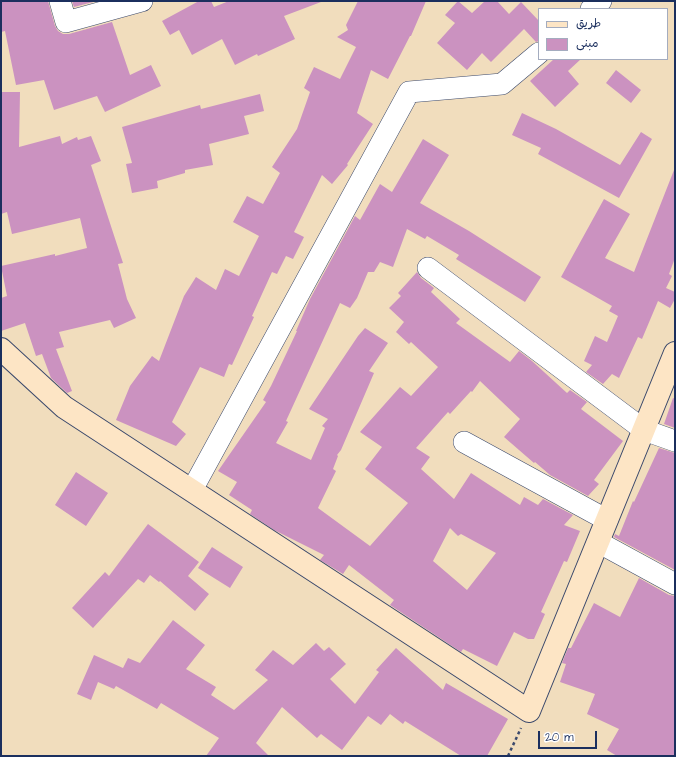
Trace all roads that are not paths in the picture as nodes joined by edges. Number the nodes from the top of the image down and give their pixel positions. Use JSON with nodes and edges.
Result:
{"nodes":[{"id":1,"x":60,"y":1,"type":"edge"},
{"id":2,"x":142,"y":1,"type":"edge"},
{"id":3,"x":601,"y":1,"type":"edge"},
{"id":4,"x":593,"y":8,"type":"edge"},
{"id":5,"x":538,"y":54,"type":"edge"},
{"id":6,"x":428,"y":268,"type":"dead end"},
{"id":7,"x":1,"y":350,"type":"edge"},
{"id":8,"x":675,"y":353,"type":"edge"},
{"id":9,"x":644,"y":430,"type":"junction"},
{"id":10,"x":675,"y":441,"type":"edge"},
{"id":11,"x":464,"y":442,"type":"dead end"},
{"id":12,"x":192,"y":490,"type":"junction"},
{"id":13,"x":607,"y":520,"type":"junction"},
{"id":14,"x":598,"y":542,"type":"junction"},
{"id":15,"x":675,"y":584,"type":"edge"}],
"edges":[{"from":1,"to":2,"type":"street"},
{"from":3,"to":4,"type":"street"},
{"from":5,"to":12,"type":"street"},
{"from":6,"to":9,"type":"street"},
{"from":7,"to":12,"type":"street"},
{"from":8,"to":9,"type":"street"},
{"from":9,"to":10,"type":"street"},
{"from":9,"to":13,"type":"street"},
{"from":11,"to":13,"type":"street"},
{"from":12,"to":14,"type":"street"},
{"from":13,"to":14,"type":"street"},
{"from":14,"to":15,"type":"street"}]}
